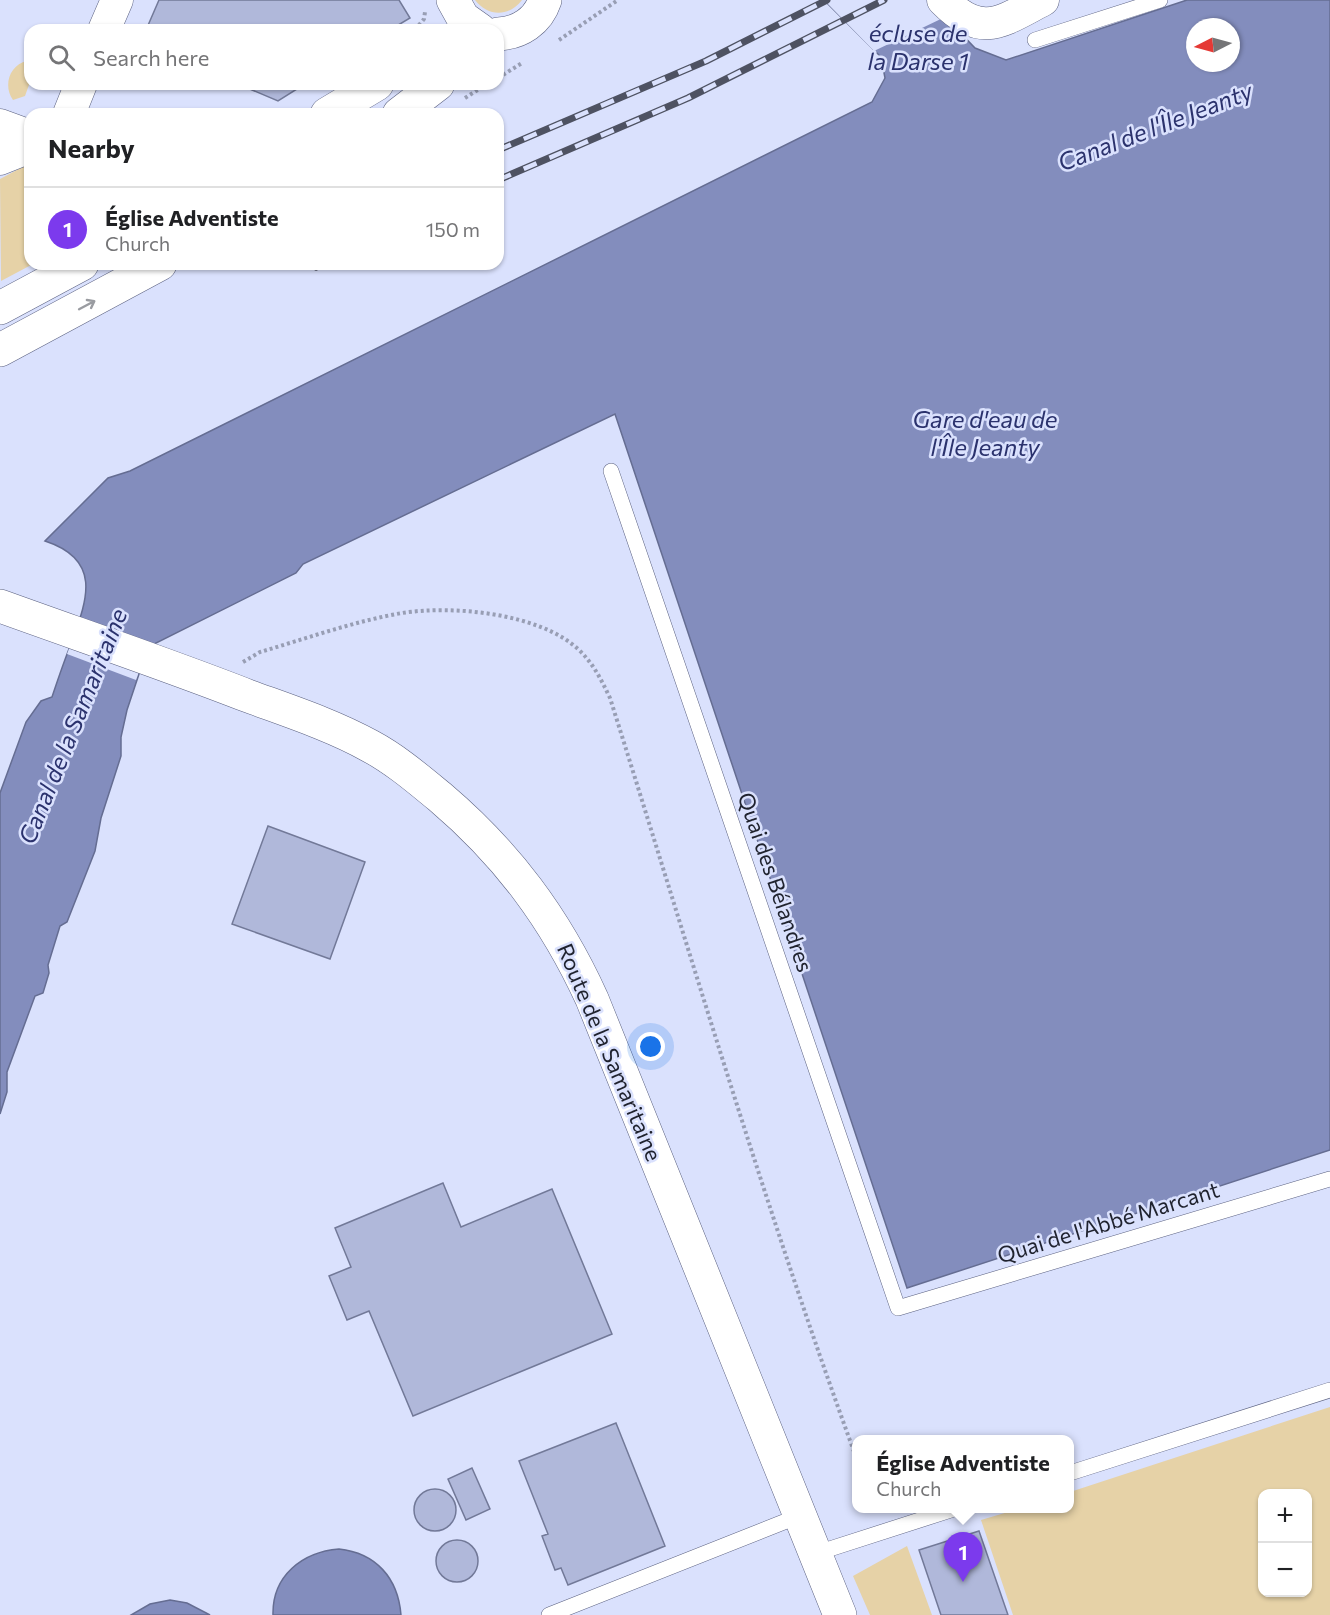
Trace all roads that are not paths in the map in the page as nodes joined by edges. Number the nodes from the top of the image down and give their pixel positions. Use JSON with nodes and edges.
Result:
{"nodes":[{"id":1,"x":117,"y":0,"type":"edge"},
{"id":2,"x":943,"y":0,"type":"edge"},
{"id":3,"x":1043,"y":0,"type":"edge"},
{"id":4,"x":1160,"y":0,"type":"edge"},
{"id":5,"x":545,"y":2,"type":"edge"},
{"id":6,"x":444,"y":10,"type":"edge"},
{"id":7,"x":107,"y":24,"type":"edge"},
{"id":8,"x":469,"y":24,"type":"edge"},
{"id":9,"x":504,"y":31,"type":"edge"},
{"id":10,"x":1035,"y":40,"type":"dead end"},
{"id":11,"x":79,"y":90,"type":"edge"},
{"id":12,"x":367,"y":90,"type":"edge"},
{"id":13,"x":430,"y":90,"type":"edge"},
{"id":14,"x":71,"y":108,"type":"edge"},
{"id":15,"x":337,"y":108,"type":"edge"},
{"id":16,"x":407,"y":108,"type":"edge"},
{"id":17,"x":0,"y":125,"type":"edge"},
{"id":18,"x":24,"y":134,"type":"edge"},
{"id":19,"x":24,"y":149,"type":"edge"},
{"id":20,"x":0,"y":159,"type":"edge"},
{"id":21,"x":71,"y":270,"type":"edge"},
{"id":22,"x":142,"y":270,"type":"edge"},
{"id":23,"x":122,"y":277,"type":"edge"},
{"id":24,"x":0,"y":310,"type":"edge"},
{"id":25,"x":35,"y":333,"type":"junction"},
{"id":26,"x":0,"y":350,"type":"edge"},
{"id":27,"x":611,"y":471,"type":"dead end"},
{"id":28,"x":0,"y":606,"type":"edge"},
{"id":29,"x":1330,"y":1179,"type":"edge"},
{"id":30,"x":898,"y":1308,"type":"joint"},
{"id":31,"x":1330,"y":1390,"type":"edge"},
{"id":32,"x":1074,"y":1472,"type":"edge"},
{"id":33,"x":944,"y":1513,"type":"edge"},
{"id":34,"x":799,"y":1516,"type":"junction"},
{"id":35,"x":814,"y":1554,"type":"junction"},
{"id":36,"x":549,"y":1615,"type":"edge"},
{"id":37,"x":840,"y":1615,"type":"edge"}],
"edges":[{"from":1,"to":7,"type":"street"},
{"from":2,"to":3,"type":"street"},
{"from":4,"to":10,"type":"lane"},
{"from":5,"to":9,"type":"street"},
{"from":6,"to":8,"type":"street"},
{"from":11,"to":14,"type":"street"},
{"from":12,"to":15,"type":"street"},
{"from":13,"to":16,"type":"street"},
{"from":17,"to":18,"type":"street"},
{"from":19,"to":20,"type":"street"},
{"from":21,"to":24,"type":"street"},
{"from":22,"to":23,"type":"street"},
{"from":25,"to":23,"type":"street","one_way":true},
{"from":24,"to":25,"type":"street"},
{"from":25,"to":26,"type":"street"},
{"from":27,"to":30,"type":"lane","name":"Quai des Bélandres"},
{"from":28,"to":34,"type":"street","name":"Route de la Samaritaine"},
{"from":29,"to":30,"type":"lane","name":"Quai de l'Abbé Marcant"},
{"from":31,"to":32,"type":"lane"},
{"from":33,"to":35,"type":"lane"},
{"from":34,"to":35,"type":"street","name":"Route de la Samaritaine"},
{"from":34,"to":36,"type":"lane"},
{"from":35,"to":37,"type":"street","name":"Route de la Samaritaine"}]}
